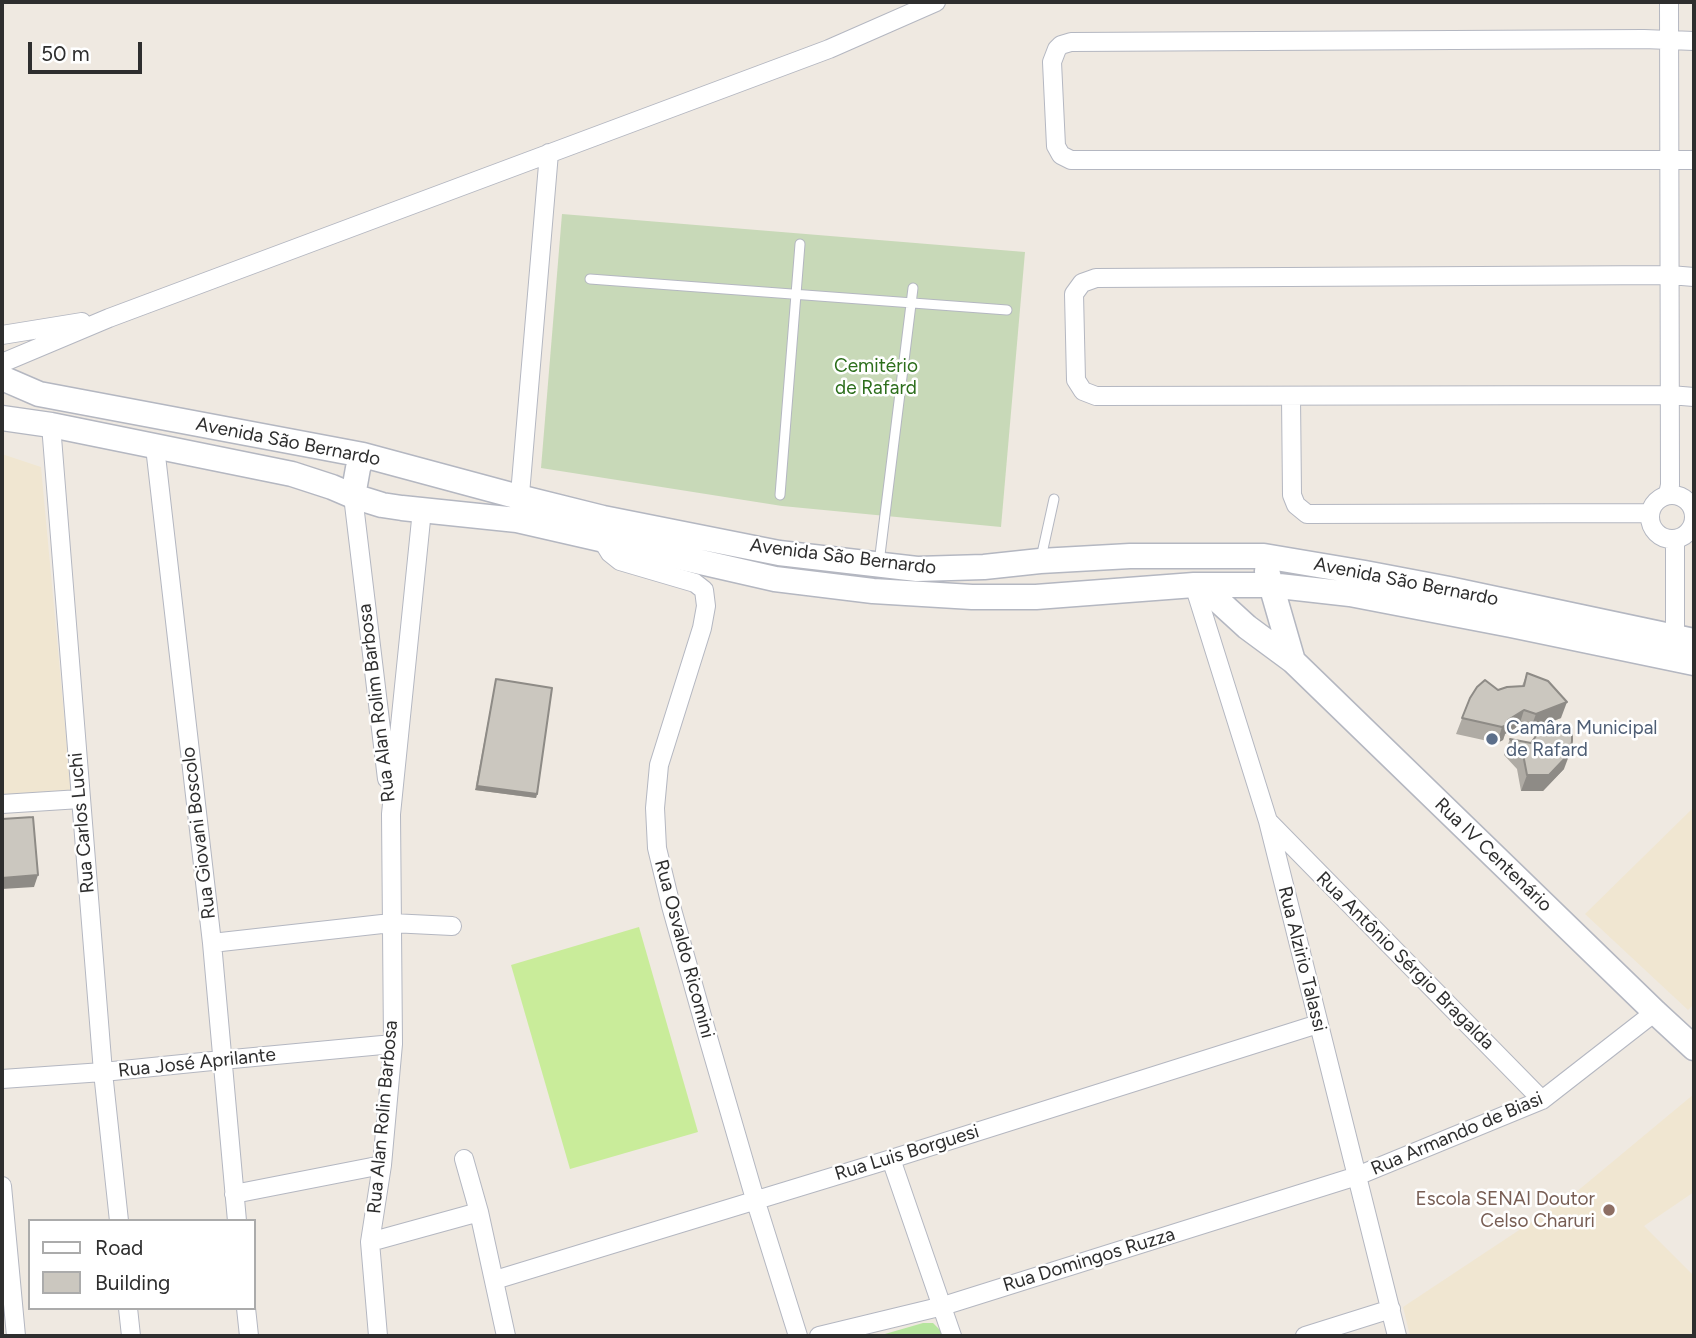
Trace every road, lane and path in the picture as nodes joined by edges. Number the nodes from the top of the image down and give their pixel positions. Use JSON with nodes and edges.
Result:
{"nodes":[{"id":1,"x":936,"y":2,"type":"edge"},
{"id":2,"x":1669,"y":2,"type":"edge"},
{"id":3,"x":1669,"y":39,"type":"junction"},
{"id":4,"x":1694,"y":41,"type":"edge"},
{"id":5,"x":549,"y":153,"type":"junction"},
{"id":6,"x":1669,"y":159,"type":"junction"},
{"id":7,"x":1694,"y":160,"type":"edge"},
{"id":8,"x":800,"y":244,"type":"dead end"},
{"id":9,"x":1670,"y":275,"type":"junction"},
{"id":10,"x":1694,"y":277,"type":"edge"},
{"id":11,"x":590,"y":279,"type":"dead end"},
{"id":12,"x":913,"y":288,"type":"dead end"},
{"id":13,"x":796,"y":294,"type":"junction"},
{"id":14,"x":911,"y":303,"type":"junction"},
{"id":15,"x":1007,"y":310,"type":"dead end"},
{"id":16,"x":109,"y":318,"type":"junction"},
{"id":17,"x":2,"y":335,"type":"edge"},
{"id":18,"x":2,"y":363,"type":"edge"},
{"id":19,"x":2,"y":378,"type":"edge"},
{"id":20,"x":1670,"y":395,"type":"junction"},
{"id":21,"x":1291,"y":397,"type":"junction"},
{"id":22,"x":1694,"y":397,"type":"edge"},
{"id":23,"x":2,"y":418,"type":"edge"},
{"id":24,"x":51,"y":425,"type":"junction"},
{"id":25,"x":155,"y":447,"type":"junction"},
{"id":26,"x":363,"y":455,"type":"junction"},
{"id":27,"x":417,"y":470,"type":"junction"},
{"id":28,"x":1668,"y":494,"type":"junction"},
{"id":29,"x":779,"y":495,"type":"dead end"},
{"id":30,"x":353,"y":496,"type":"junction"},
{"id":31,"x":1054,"y":499,"type":"dead end"},
{"id":32,"x":518,"y":509,"type":"junction"},
{"id":33,"x":422,"y":510,"type":"junction"},
{"id":34,"x":1650,"y":513,"type":"junction"},
{"id":35,"x":1675,"y":539,"type":"junction"},
{"id":36,"x":602,"y":540,"type":"junction"},
{"id":37,"x":779,"y":553,"type":"junction"},
{"id":38,"x":1264,"y":556,"type":"junction"},
{"id":39,"x":1040,"y":561,"type":"junction"},
{"id":40,"x":879,"y":565,"type":"junction"},
{"id":41,"x":775,"y":579,"type":"junction"},
{"id":42,"x":1198,"y":585,"type":"junction"},
{"id":43,"x":1270,"y":585,"type":"junction"},
{"id":44,"x":1036,"y":597,"type":"junction"},
{"id":45,"x":1687,"y":654,"type":"edge"},
{"id":46,"x":1293,"y":662,"type":"junction"},
{"id":47,"x":80,"y":799,"type":"junction"},
{"id":48,"x":2,"y":804,"type":"edge"},
{"id":49,"x":391,"y":814,"type":"junction"},
{"id":50,"x":1268,"y":821,"type":"junction"},
{"id":51,"x":391,"y":923,"type":"junction"},
{"id":52,"x":452,"y":926,"type":"dead end"},
{"id":53,"x":212,"y":943,"type":"junction"},
{"id":54,"x":1655,"y":1012,"type":"junction"},
{"id":55,"x":1318,"y":1024,"type":"junction"},
{"id":56,"x":393,"y":1044,"type":"junction"},
{"id":57,"x":1694,"y":1048,"type":"edge"},
{"id":58,"x":222,"y":1060,"type":"junction"},
{"id":59,"x":103,"y":1072,"type":"junction"},
{"id":60,"x":2,"y":1079,"type":"edge"},
{"id":61,"x":1542,"y":1100,"type":"junction"},
{"id":62,"x":464,"y":1159,"type":"dead end"},
{"id":63,"x":891,"y":1159,"type":"junction"},
{"id":64,"x":382,"y":1165,"type":"junction"},
{"id":65,"x":1357,"y":1176,"type":"junction"},
{"id":66,"x":2,"y":1186,"type":"edge"},
{"id":67,"x":234,"y":1194,"type":"junction"},
{"id":68,"x":755,"y":1199,"type":"junction"},
{"id":69,"x":480,"y":1212,"type":"junction"},
{"id":70,"x":118,"y":1219,"type":"edge"},
{"id":71,"x":237,"y":1219,"type":"edge"},
{"id":72,"x":370,"y":1242,"type":"junction"},
{"id":73,"x":495,"y":1280,"type":"junction"},
{"id":74,"x":943,"y":1306,"type":"junction"},
{"id":75,"x":1391,"y":1309,"type":"junction"},
{"id":76,"x":128,"y":1310,"type":"edge"},
{"id":77,"x":246,"y":1310,"type":"edge"},
{"id":78,"x":16,"y":1336,"type":"edge"},
{"id":79,"x":131,"y":1336,"type":"edge"},
{"id":80,"x":249,"y":1336,"type":"edge"},
{"id":81,"x":378,"y":1336,"type":"edge"},
{"id":82,"x":506,"y":1336,"type":"edge"},
{"id":83,"x":798,"y":1336,"type":"edge"},
{"id":84,"x":819,"y":1336,"type":"edge"},
{"id":85,"x":953,"y":1336,"type":"edge"},
{"id":86,"x":1305,"y":1336,"type":"edge"},
{"id":87,"x":1397,"y":1336,"type":"edge"}],
"edges":[{"from":1,"to":5,"type":"street"},
{"from":2,"to":3,"type":"street"},
{"from":3,"to":4,"type":"street"},
{"from":3,"to":6,"type":"street"},
{"from":3,"to":6,"type":"street"},
{"from":5,"to":16,"type":"street"},
{"from":5,"to":32,"type":"street"},
{"from":6,"to":7,"type":"street"},
{"from":6,"to":9,"type":"street"},
{"from":8,"to":13,"type":"lane"},
{"from":9,"to":10,"type":"street"},
{"from":9,"to":20,"type":"street"},
{"from":9,"to":21,"type":"street"},
{"from":11,"to":13,"type":"lane"},
{"from":12,"to":14,"type":"lane"},
{"from":13,"to":14,"type":"lane"},
{"from":13,"to":29,"type":"lane"},
{"from":14,"to":15,"type":"lane"},
{"from":14,"to":40,"type":"lane"},
{"from":16,"to":17,"type":"street"},
{"from":16,"to":18,"type":"street"},
{"from":19,"to":26,"type":"main road","name":"Avenida São Bernardo"},
{"from":20,"to":21,"type":"street"},
{"from":20,"to":22,"type":"street"},
{"from":20,"to":28,"type":"street"},
{"from":21,"to":34,"type":"street"},
{"from":23,"to":24,"type":"main road","name":"Avenida São Bernardo"},
{"from":24,"to":25,"type":"main road","name":"Avenida São Bernardo"},
{"from":24,"to":47,"type":"street","name":"Rua Carlos Luchi"},
{"from":25,"to":30,"type":"main road","name":"Avenida São Bernardo"},
{"from":25,"to":53,"type":"street","name":"Rua Giovani Boscolo"},
{"from":26,"to":27,"type":"main road","name":"Avenida São Bernardo"},
{"from":26,"to":30,"type":"main road"},
{"from":27,"to":32,"type":"main road","name":"Avenida São Bernardo"},
{"from":27,"to":33,"type":"main road"},
{"from":28,"to":34,"type":"street"},
{"from":28,"to":35,"type":"street"},
{"from":30,"to":33,"type":"main road","name":"Avenida São Bernardo"},
{"from":30,"to":49,"type":"street","name":"Rua Alan Rolim Barbosa"},
{"from":31,"to":39,"type":"lane"},
{"from":32,"to":33,"type":"main road","name":"Avenida São Bernardo"},
{"from":32,"to":36,"type":"main road","name":"Avenida São Bernardo"},
{"from":32,"to":37,"type":"main road","name":"Avenida São Bernardo"},
{"from":33,"to":49,"type":"street","name":"Rua Alan Rolim Barbosa"},
{"from":34,"to":35,"type":"street"},
{"from":35,"to":45,"type":"street"},
{"from":36,"to":41,"type":"main road","name":"Avenida São Bernardo"},
{"from":36,"to":68,"type":"street","name":"Rua Osvaldo Ricomini"},
{"from":37,"to":40,"type":"main road","name":"Avenida São Bernardo"},
{"from":37,"to":41,"type":"main road"},
{"from":38,"to":39,"type":"main road","name":"Avenida São Bernardo"},
{"from":38,"to":43,"type":"main road","name":"Rua IV Centenário"},
{"from":38,"to":45,"type":"main road","name":"Avenida São Bernardo"},
{"from":39,"to":40,"type":"main road","name":"Avenida São Bernardo"},
{"from":39,"to":44,"type":"main road"},
{"from":41,"to":44,"type":"main road","name":"Avenida São Bernardo"},
{"from":42,"to":43,"type":"main road","name":"Avenida São Bernardo"},
{"from":42,"to":44,"type":"main road","name":"Avenida São Bernardo"},
{"from":42,"to":46,"type":"main road","name":"Rua IV Centenário"},
{"from":42,"to":50,"type":"street","name":"Rua Alzirio Talassi"},
{"from":43,"to":45,"type":"main road","name":"Avenida São Bernardo"},
{"from":43,"to":46,"type":"main road","name":"Rua IV Centenário"},
{"from":46,"to":54,"type":"main road","name":"Rua IV Centenário"},
{"from":47,"to":48,"type":"street"},
{"from":47,"to":59,"type":"street","name":"Rua Carlos Luchi"},
{"from":49,"to":51,"type":"street","name":"Rua Alan Rolin Barbosa"},
{"from":50,"to":55,"type":"street","name":"Rua Alzirio Talassi"},
{"from":50,"to":61,"type":"street","name":"Rua Antônio Sérgio Bragalda"},
{"from":51,"to":52,"type":"street"},
{"from":51,"to":53,"type":"street"},
{"from":51,"to":56,"type":"street","name":"Rua Alan Rolin Barbosa"},
{"from":53,"to":58,"type":"street","name":"Rua Giovani Boscolo"},
{"from":54,"to":57,"type":"main road","name":"Rua IV Centenário"},
{"from":54,"to":61,"type":"street","name":"Rua Armando de Biasi"},
{"from":55,"to":63,"type":"street","name":"Rua Luis Borguesi"},
{"from":55,"to":65,"type":"street","name":"Rua Alzirio Talassi"},
{"from":56,"to":58,"type":"street","name":"Rua José Aprilante"},
{"from":56,"to":64,"type":"street","name":"Rua Alan Rolin Barbosa"},
{"from":58,"to":59,"type":"street","name":"Rua José Aprilante"},
{"from":58,"to":67,"type":"street","name":"Rua Giovani Boscolo"},
{"from":59,"to":60,"type":"street","name":"Rua José Aprilante"},
{"from":59,"to":70,"type":"street","name":"Rua Carlos Luchi"},
{"from":61,"to":65,"type":"street","name":"Rua Armando de Biasi"},
{"from":62,"to":69,"type":"street"},
{"from":63,"to":68,"type":"street","name":"Rua Luis Borguesi"},
{"from":63,"to":74,"type":"street"},
{"from":64,"to":67,"type":"street"},
{"from":64,"to":72,"type":"street","name":"Rua Alan Rolin Barbosa"},
{"from":65,"to":74,"type":"street","name":"Rua Domingos Ruzza"},
{"from":65,"to":75,"type":"street","name":"Rua Alzirio Talassi"},
{"from":66,"to":78,"type":"street"},
{"from":67,"to":71,"type":"street","name":"Rua Giovani Boscolo"},
{"from":68,"to":73,"type":"street","name":"Rua Luis Borguesi"},
{"from":68,"to":83,"type":"street","name":"Rua Osvaldo Ricomini"},
{"from":69,"to":72,"type":"street"},
{"from":69,"to":73,"type":"street"},
{"from":72,"to":81,"type":"street","name":"Rua Alan Rolin Barbosa"},
{"from":73,"to":82,"type":"street"},
{"from":74,"to":84,"type":"street","name":"Rua Domingos Ruzza"},
{"from":74,"to":85,"type":"street"},
{"from":75,"to":86,"type":"street"},
{"from":75,"to":87,"type":"street","name":"Rua Alzirio Talassi"},
{"from":76,"to":79,"type":"street"},
{"from":77,"to":80,"type":"street"}]}
